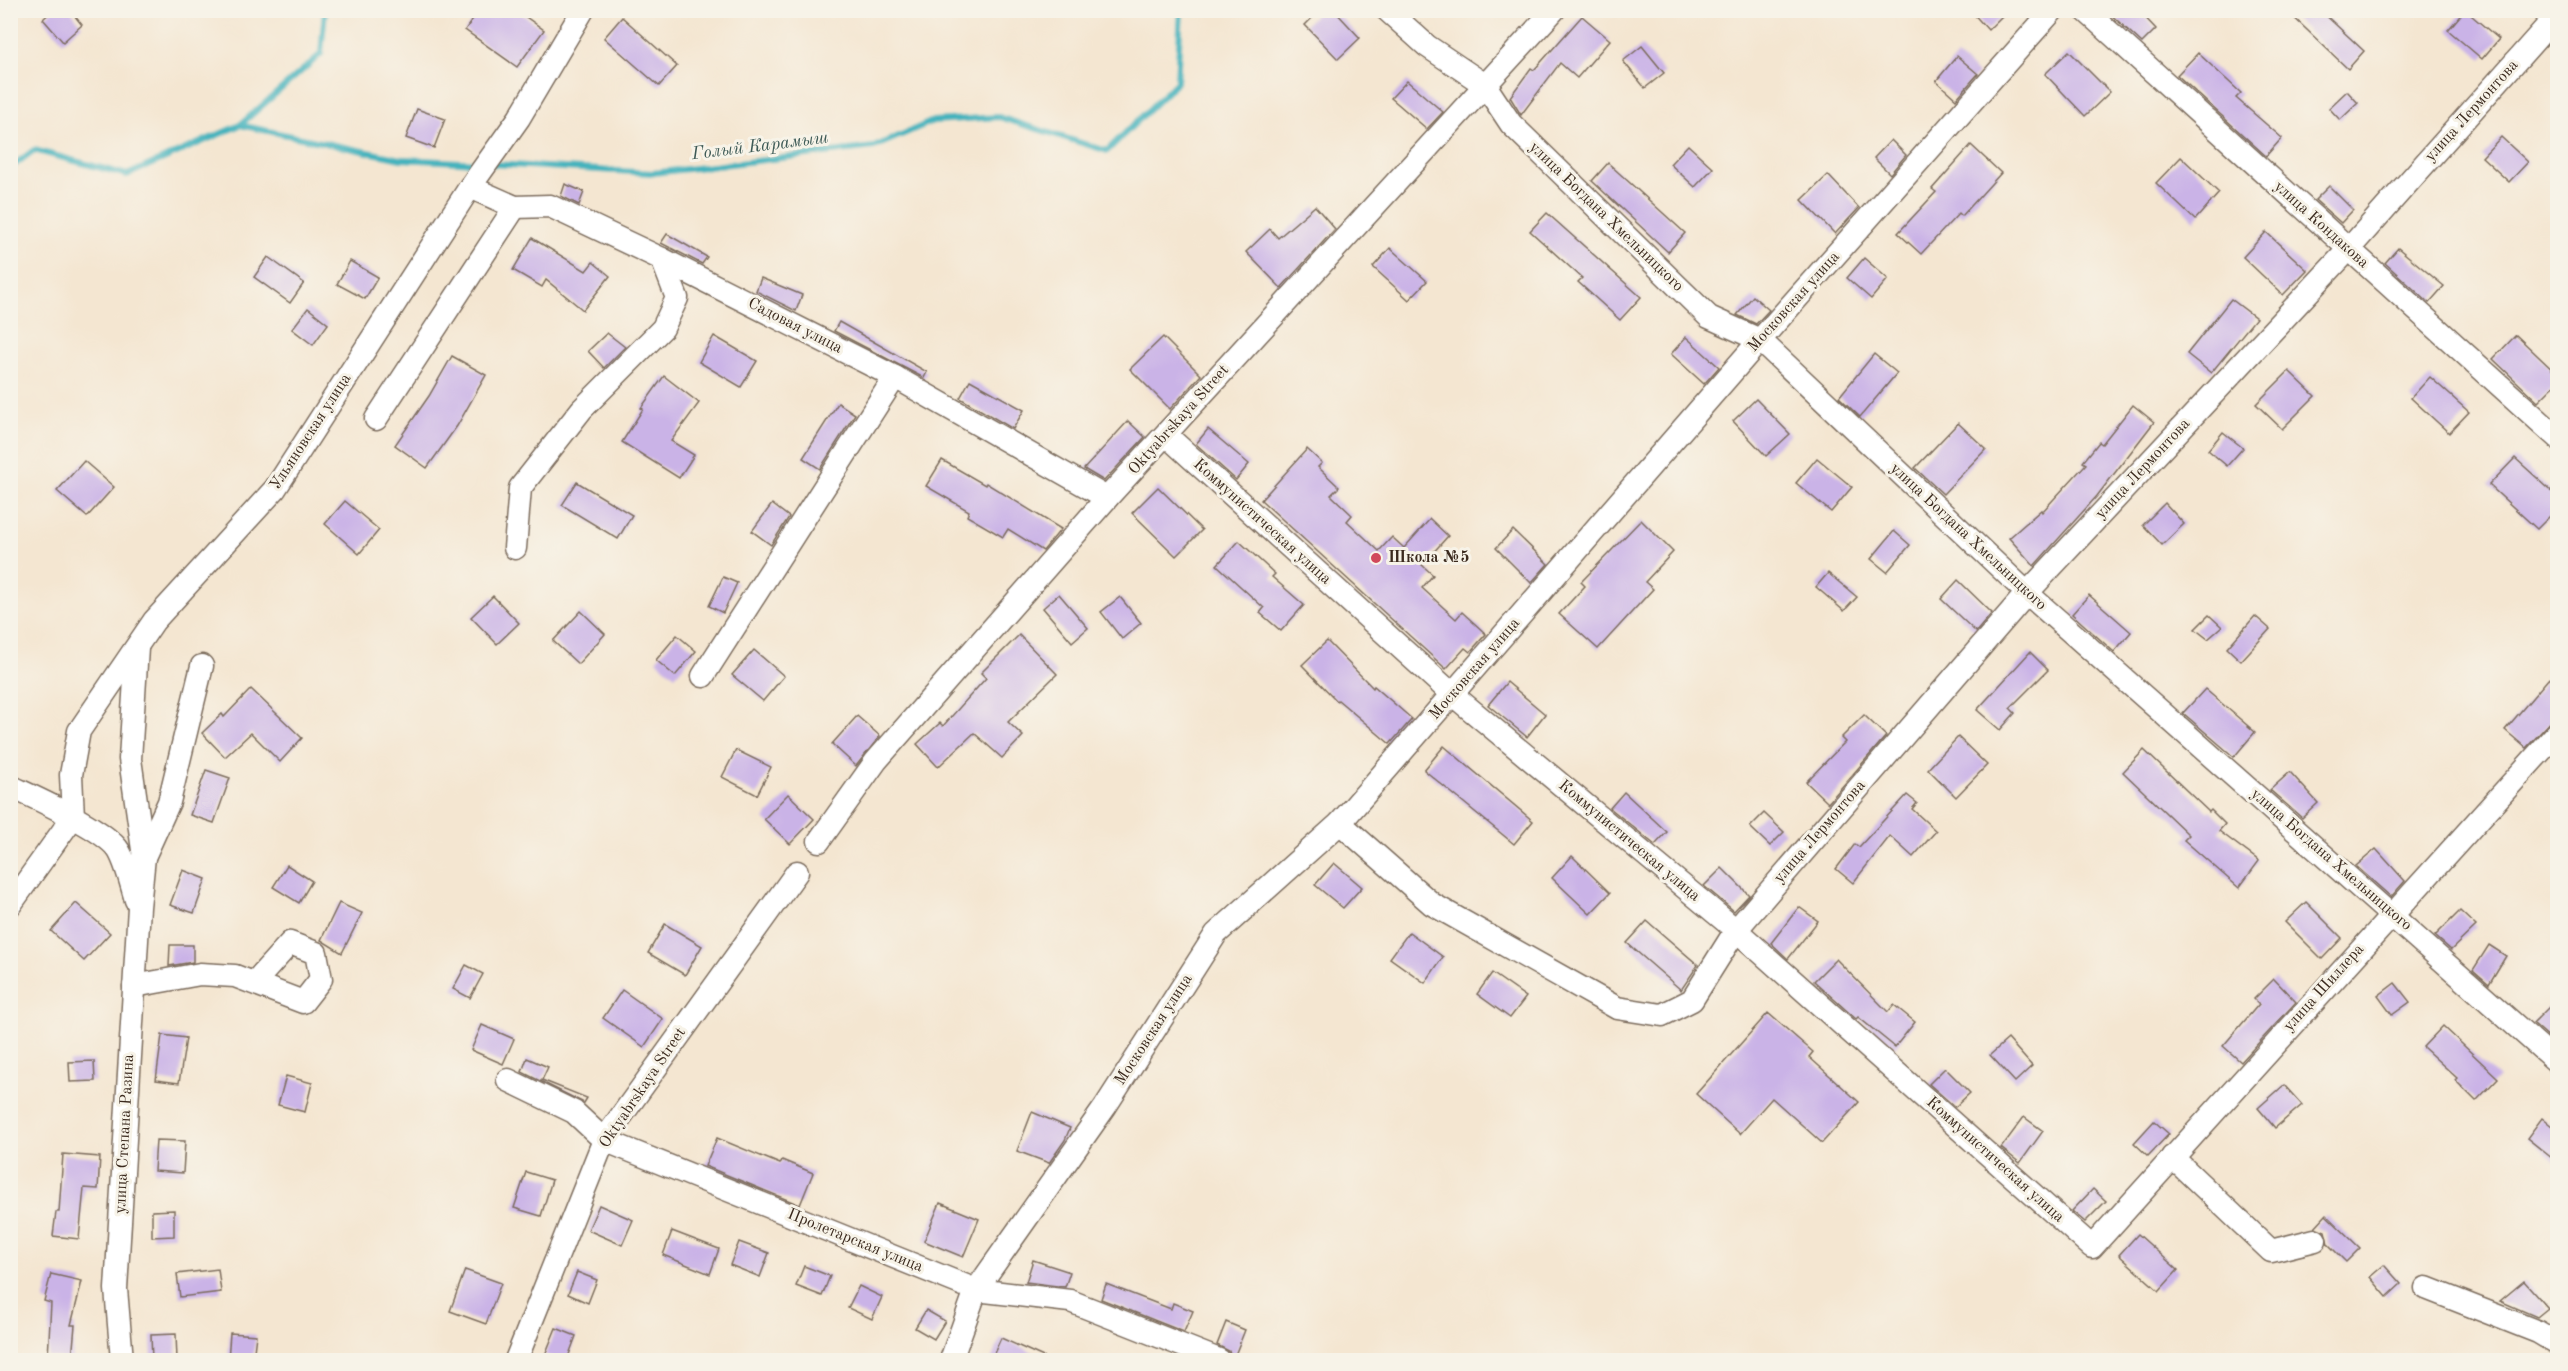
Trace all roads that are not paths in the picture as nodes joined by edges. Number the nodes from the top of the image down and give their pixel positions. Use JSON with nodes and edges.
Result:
{"nodes":[{"id":1,"x":584,"y":10,"type":"edge"},
{"id":2,"x":1387,"y":10,"type":"edge"},
{"id":3,"x":1554,"y":10,"type":"edge"},
{"id":4,"x":2053,"y":10,"type":"edge"},
{"id":5,"x":2085,"y":10,"type":"edge"},
{"id":6,"x":2558,"y":14,"type":"edge"},
{"id":7,"x":1485,"y":85,"type":"junction"},
{"id":8,"x":470,"y":187,"type":"junction"},
{"id":9,"x":515,"y":207,"type":"junction"},
{"id":10,"x":2348,"y":250,"type":"junction"},
{"id":11,"x":662,"y":259,"type":"junction"},
{"id":12,"x":1760,"y":340,"type":"junction"},
{"id":13,"x":895,"y":377,"type":"junction"},
{"id":14,"x":376,"y":419,"type":"dead end"},
{"id":15,"x":1166,"y":435,"type":"junction"},
{"id":16,"x":2558,"y":438,"type":"edge"},
{"id":17,"x":1107,"y":498,"type":"junction"},
{"id":18,"x":515,"y":548,"type":"dead end"},
{"id":19,"x":2027,"y":593,"type":"junction"},
{"id":20,"x":137,"y":647,"type":"junction"},
{"id":21,"x":202,"y":666,"type":"dead end"},
{"id":22,"x":703,"y":676,"type":"dead end"},
{"id":23,"x":1453,"y":695,"type":"junction"},
{"id":24,"x":2558,"y":732,"type":"edge"},
{"id":25,"x":10,"y":786,"type":"edge"},
{"id":26,"x":73,"y":817,"type":"junction"},
{"id":27,"x":1340,"y":823,"type":"junction"},
{"id":28,"x":819,"y":840,"type":"dead end"},
{"id":29,"x":144,"y":857,"type":"junction"},
{"id":30,"x":797,"y":872,"type":"dead end"},
{"id":31,"x":10,"y":905,"type":"edge"},
{"id":32,"x":139,"y":907,"type":"junction"},
{"id":33,"x":2391,"y":913,"type":"junction"},
{"id":34,"x":1736,"y":930,"type":"junction"},
{"id":35,"x":254,"y":983,"type":"dead end"},
{"id":36,"x":134,"y":986,"type":"junction"},
{"id":37,"x":2558,"y":1063,"type":"edge"},
{"id":38,"x":508,"y":1080,"type":"dead end"},
{"id":39,"x":604,"y":1140,"type":"junction"},
{"id":40,"x":2172,"y":1157,"type":"junction"},
{"id":41,"x":2315,"y":1240,"type":"dead end"},
{"id":42,"x":2092,"y":1246,"type":"joint"},
{"id":43,"x":2426,"y":1288,"type":"dead end"},
{"id":44,"x":976,"y":1290,"type":"junction"},
{"id":45,"x":2558,"y":1344,"type":"edge"},
{"id":46,"x":122,"y":1360,"type":"edge"},
{"id":47,"x":516,"y":1360,"type":"edge"},
{"id":48,"x":951,"y":1360,"type":"edge"},
{"id":49,"x":1219,"y":1360,"type":"edge"}],
"edges":[{"from":1,"to":8,"type":"street","name":"Ульяновская улица"},
{"from":2,"to":7,"type":"street","name":"улица Богдана Хмельницкого"},
{"from":3,"to":7,"type":"street","name":"Oktyabrskaya Street"},
{"from":4,"to":12,"type":"street","name":"Московская улица"},
{"from":5,"to":10,"type":"street","name":"улица Кондакова"},
{"from":6,"to":10,"type":"street","name":"улица Лермонтова"},
{"from":7,"to":12,"type":"street","name":"улица Богдана Хмельницкого"},
{"from":7,"to":15,"type":"street","name":"Oktyabrskaya Street"},
{"from":8,"to":9,"type":"street","name":"Садовая улица"},
{"from":8,"to":20,"type":"street","name":"Ульяновская улица"},
{"from":9,"to":11,"type":"street","name":"Садовая улица"},
{"from":9,"to":14,"type":"street"},
{"from":10,"to":16,"type":"street","name":"улица Кондакова"},
{"from":10,"to":19,"type":"street","name":"улица Лермонтова"},
{"from":11,"to":13,"type":"street","name":"Садовая улица"},
{"from":11,"to":18,"type":"street"},
{"from":12,"to":19,"type":"street","name":"улица Богдана Хмельницкого"},
{"from":12,"to":23,"type":"street","name":"Московская улица"},
{"from":13,"to":17,"type":"street","name":"Садовая улица"},
{"from":13,"to":22,"type":"street"},
{"from":15,"to":17,"type":"street","name":"Oktyabrskaya Street"},
{"from":15,"to":23,"type":"street","name":"Коммунистическая улица"},
{"from":17,"to":28,"type":"street","name":"Oktyabrskaya Street"},
{"from":19,"to":33,"type":"street","name":"улица Богдана Хмельницкого"},
{"from":19,"to":34,"type":"street","name":"улица Лермонтова"},
{"from":20,"to":26,"type":"street","name":"Ульяновская улица"},
{"from":20,"to":29,"type":"street"},
{"from":21,"to":29,"type":"street"},
{"from":23,"to":27,"type":"street","name":"Московская улица"},
{"from":23,"to":34,"type":"street","name":"Коммунистическая улица"},
{"from":24,"to":33,"type":"street","name":"улица Шиллера"},
{"from":25,"to":26,"type":"street"},
{"from":26,"to":31,"type":"street"},
{"from":26,"to":32,"type":"street"},
{"from":27,"to":34,"type":"street","name":"улица Лермонтова"},
{"from":27,"to":44,"type":"street","name":"Московская улица"},
{"from":29,"to":32,"type":"street","name":"улица Степана Разина"},
{"from":30,"to":39,"type":"street","name":"Oktyabrskaya Street"},
{"from":32,"to":36,"type":"street","name":"улица Степана Разина"},
{"from":33,"to":37,"type":"street","name":"улица Богдана Хмельницкого"},
{"from":33,"to":40,"type":"street","name":"улица Шиллера"},
{"from":34,"to":42,"type":"street","name":"Коммунистическая улица"},
{"from":35,"to":36,"type":"street"},
{"from":36,"to":46,"type":"street","name":"улица Степана Разина"},
{"from":38,"to":39,"type":"street","name":"Пролетарская улица"},
{"from":39,"to":44,"type":"street","name":"Пролетарская улица"},
{"from":39,"to":47,"type":"street","name":"Oktyabrskaya Street"},
{"from":40,"to":41,"type":"street"},
{"from":40,"to":42,"type":"street","name":"улица Шиллера"},
{"from":43,"to":45,"type":"street"},
{"from":44,"to":48,"type":"street","name":"Московская улица"},
{"from":44,"to":49,"type":"street","name":"Пролетарская улица"}]}
